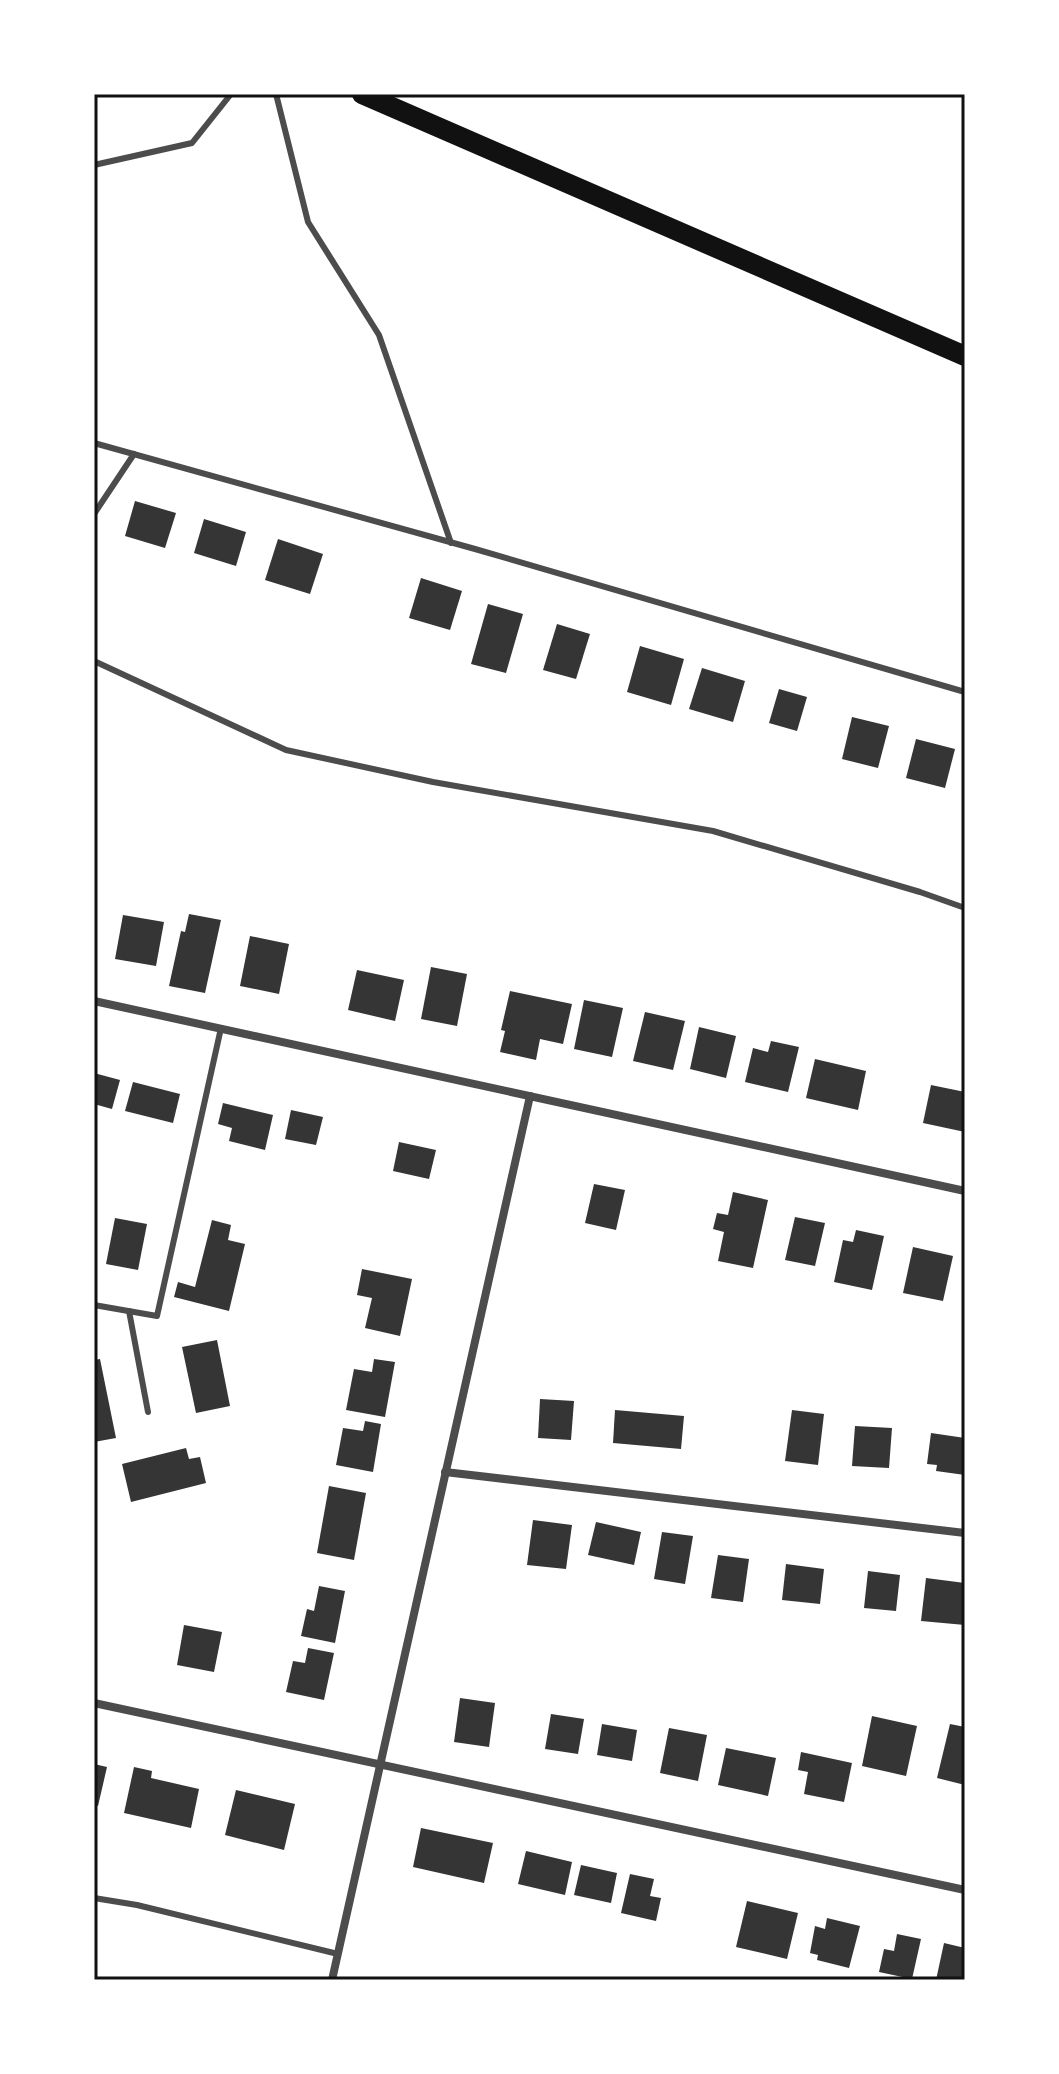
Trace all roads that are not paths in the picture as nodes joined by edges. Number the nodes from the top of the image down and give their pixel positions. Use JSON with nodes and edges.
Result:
{"nodes":[{"id":1,"x":231,"y":94,"type":"edge"},
{"id":2,"x":276,"y":94,"type":"edge"},
{"id":3,"x":362,"y":94,"type":"edge"},
{"id":4,"x":94,"y":165,"type":"edge"},
{"id":5,"x":965,"y":356,"type":"edge"},
{"id":6,"x":94,"y":443,"type":"edge"},
{"id":7,"x":134,"y":454,"type":"junction"},
{"id":8,"x":94,"y":514,"type":"edge"},
{"id":9,"x":451,"y":543,"type":"junction"},
{"id":10,"x":94,"y":661,"type":"edge"},
{"id":11,"x":965,"y":692,"type":"edge"},
{"id":12,"x":965,"y":908,"type":"edge"},
{"id":13,"x":94,"y":1001,"type":"edge"},
{"id":14,"x":221,"y":1028,"type":"junction"},
{"id":15,"x":530,"y":1096,"type":"junction"},
{"id":16,"x":965,"y":1191,"type":"edge"},
{"id":17,"x":94,"y":1305,"type":"edge"},
{"id":18,"x":129,"y":1311,"type":"junction"},
{"id":19,"x":148,"y":1412,"type":"dead end"},
{"id":20,"x":445,"y":1472,"type":"junction"},
{"id":21,"x":965,"y":1533,"type":"edge"},
{"id":22,"x":94,"y":1703,"type":"edge"},
{"id":23,"x":381,"y":1766,"type":"junction"},
{"id":24,"x":965,"y":1890,"type":"edge"},
{"id":25,"x":94,"y":1898,"type":"edge"},
{"id":26,"x":338,"y":1954,"type":"junction"},
{"id":27,"x":332,"y":1980,"type":"edge"}],
"edges":[{"from":1,"to":4,"type":"lane"},
{"from":2,"to":9,"type":"lane"},
{"from":3,"to":5,"type":"main road"},
{"from":6,"to":7,"type":"lane"},
{"from":7,"to":8,"type":"lane"},
{"from":7,"to":9,"type":"lane"},
{"from":9,"to":11,"type":"lane"},
{"from":10,"to":12,"type":"lane"},
{"from":13,"to":14,"type":"street"},
{"from":14,"to":15,"type":"street"},
{"from":14,"to":18,"type":"lane"},
{"from":15,"to":16,"type":"street"},
{"from":15,"to":20,"type":"street"},
{"from":17,"to":18,"type":"lane"},
{"from":18,"to":19,"type":"lane"},
{"from":20,"to":21,"type":"street"},
{"from":20,"to":23,"type":"street"},
{"from":22,"to":23,"type":"street"},
{"from":23,"to":24,"type":"street"},
{"from":23,"to":26,"type":"street"},
{"from":25,"to":26,"type":"lane"},
{"from":26,"to":27,"type":"street"}]}
